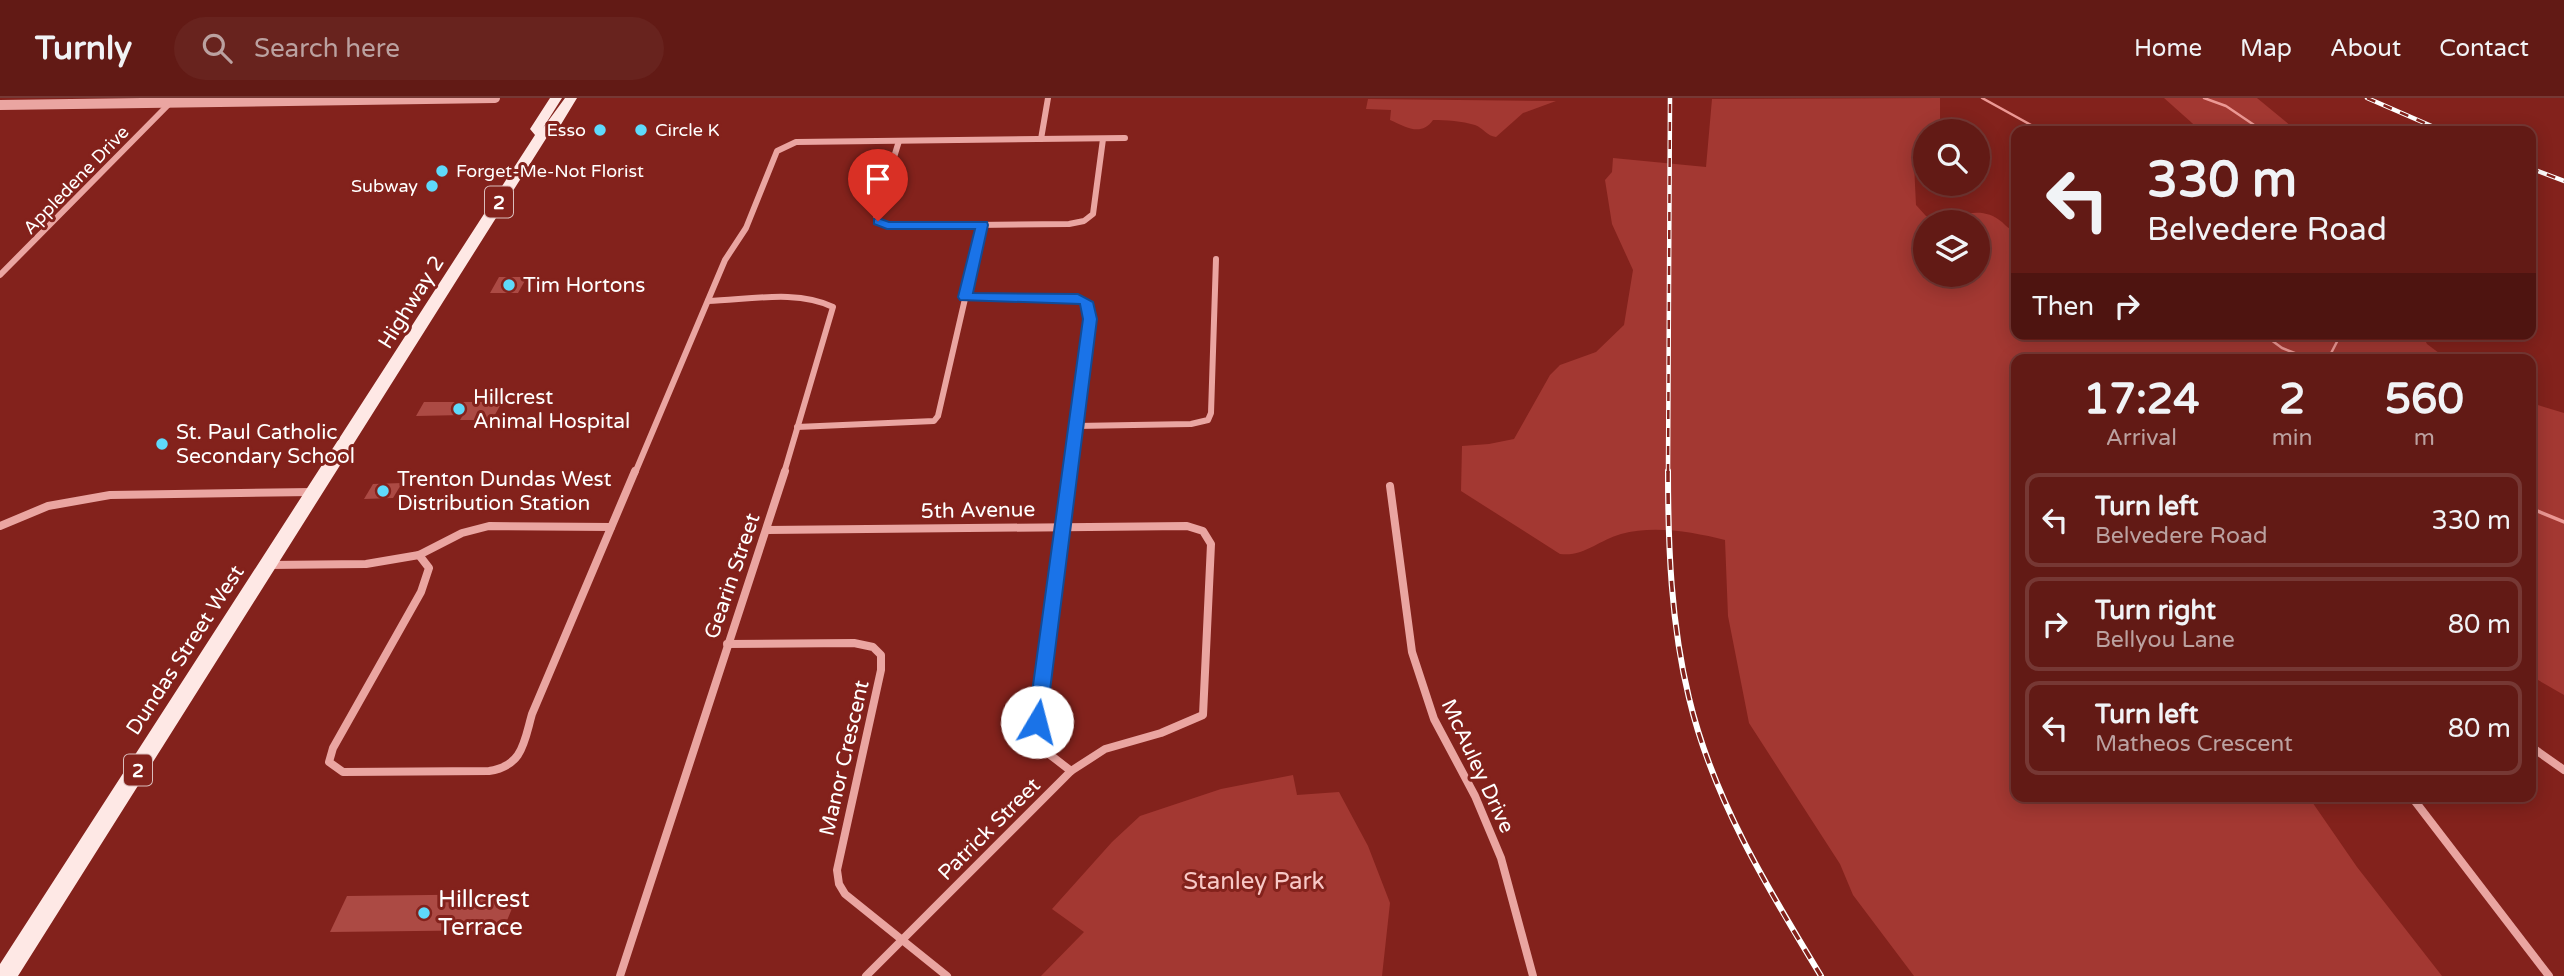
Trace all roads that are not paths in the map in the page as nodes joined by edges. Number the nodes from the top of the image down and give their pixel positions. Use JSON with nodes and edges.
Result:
{"nodes":[{"id":1,"x":495,"y":98,"type":"edge"},
{"id":2,"x":556,"y":98,"type":"edge"},
{"id":3,"x":571,"y":98,"type":"edge"},
{"id":4,"x":1048,"y":98,"type":"edge"},
{"id":5,"x":170,"y":103,"type":"junction"},
{"id":6,"x":0,"y":105,"type":"edge"},
{"id":7,"x":542,"y":134,"type":"junction"},
{"id":8,"x":1125,"y":138,"type":"dead end"},
{"id":9,"x":1041,"y":139,"type":"junction"},
{"id":10,"x":1103,"y":139,"type":"junction"},
{"id":11,"x":899,"y":141,"type":"junction"},
{"id":12,"x":982,"y":225,"type":"junction"},
{"id":13,"x":1216,"y":259,"type":"dead end"},
{"id":14,"x":0,"y":275,"type":"edge"},
{"id":15,"x":965,"y":297,"type":"junction"},
{"id":16,"x":708,"y":301,"type":"junction"},
{"id":17,"x":1076,"y":426,"type":"junction"},
{"id":18,"x":797,"y":427,"type":"junction"},
{"id":19,"x":1390,"y":486,"type":"dead end"},
{"id":20,"x":315,"y":492,"type":"junction"},
{"id":21,"x":0,"y":526,"type":"edge"},
{"id":22,"x":611,"y":527,"type":"junction"},
{"id":23,"x":1064,"y":527,"type":"junction"},
{"id":24,"x":1190,"y":527,"type":"joint"},
{"id":25,"x":767,"y":530,"type":"junction"},
{"id":26,"x":419,"y":555,"type":"junction"},
{"id":27,"x":269,"y":565,"type":"junction"},
{"id":28,"x":727,"y":644,"type":"junction"},
{"id":29,"x":2536,"y":750,"type":"edge"},
{"id":30,"x":2564,"y":770,"type":"edge"},
{"id":31,"x":1071,"y":771,"type":"junction"},
{"id":32,"x":2416,"y":802,"type":"edge"},
{"id":33,"x":903,"y":941,"type":"junction"},
{"id":34,"x":4,"y":975,"type":"edge"},
{"id":35,"x":621,"y":976,"type":"edge"},
{"id":36,"x":866,"y":976,"type":"edge"},
{"id":37,"x":947,"y":976,"type":"edge"},
{"id":38,"x":1533,"y":976,"type":"edge"},
{"id":39,"x":2549,"y":976,"type":"edge"}],
"edges":[{"from":1,"to":5,"type":"street"},
{"from":2,"to":7,"type":"main road","name":"Highway 2","number":"2"},
{"from":3,"to":7,"type":"main road","name":"Highway 2","number":"2"},
{"from":4,"to":9,"type":"street"},
{"from":5,"to":6,"type":"street"},
{"from":5,"to":14,"type":"street","name":"Appledene Drive"},
{"from":7,"to":20,"type":"main road","name":"Highway 2","number":"2"},
{"from":8,"to":10,"type":"street"},
{"from":9,"to":10,"type":"street"},
{"from":9,"to":11,"type":"street"},
{"from":10,"to":12,"type":"street"},
{"from":11,"to":12,"type":"street"},
{"from":11,"to":16,"type":"street"},
{"from":12,"to":15,"type":"street"},
{"from":13,"to":17,"type":"street"},
{"from":15,"to":17,"type":"street"},
{"from":15,"to":18,"type":"street"},
{"from":16,"to":18,"type":"street","name":"Gearin Street"},
{"from":16,"to":22,"type":"street"},
{"from":17,"to":23,"type":"street"},
{"from":18,"to":25,"type":"street","name":"Gearin Street"},
{"from":19,"to":38,"type":"street","name":"McAuley Drive"},
{"from":20,"to":21,"type":"street"},
{"from":20,"to":27,"type":"main road","name":"Dundas Street West","number":"2"},
{"from":22,"to":26,"type":"street"},
{"from":22,"to":26,"type":"street"},
{"from":23,"to":24,"type":"street","name":"5th Avenue"},
{"from":23,"to":25,"type":"street","name":"5th Avenue"},
{"from":23,"to":31,"type":"street"},
{"from":24,"to":31,"type":"street","name":"Patrick Street"},
{"from":25,"to":28,"type":"street","name":"Gearin Street"},
{"from":26,"to":27,"type":"street"},
{"from":27,"to":34,"type":"main road","name":"Dundas Street West","number":"2"},
{"from":28,"to":33,"type":"street","name":"Manor Crescent"},
{"from":28,"to":35,"type":"street","name":"Gearin Street"},
{"from":29,"to":30,"type":"street"},
{"from":31,"to":33,"type":"street","name":"Patrick Street"},
{"from":32,"to":39,"type":"street"},
{"from":33,"to":36,"type":"street","name":"Patrick Street"},
{"from":33,"to":37,"type":"street","name":"Manor Crescent"}]}
